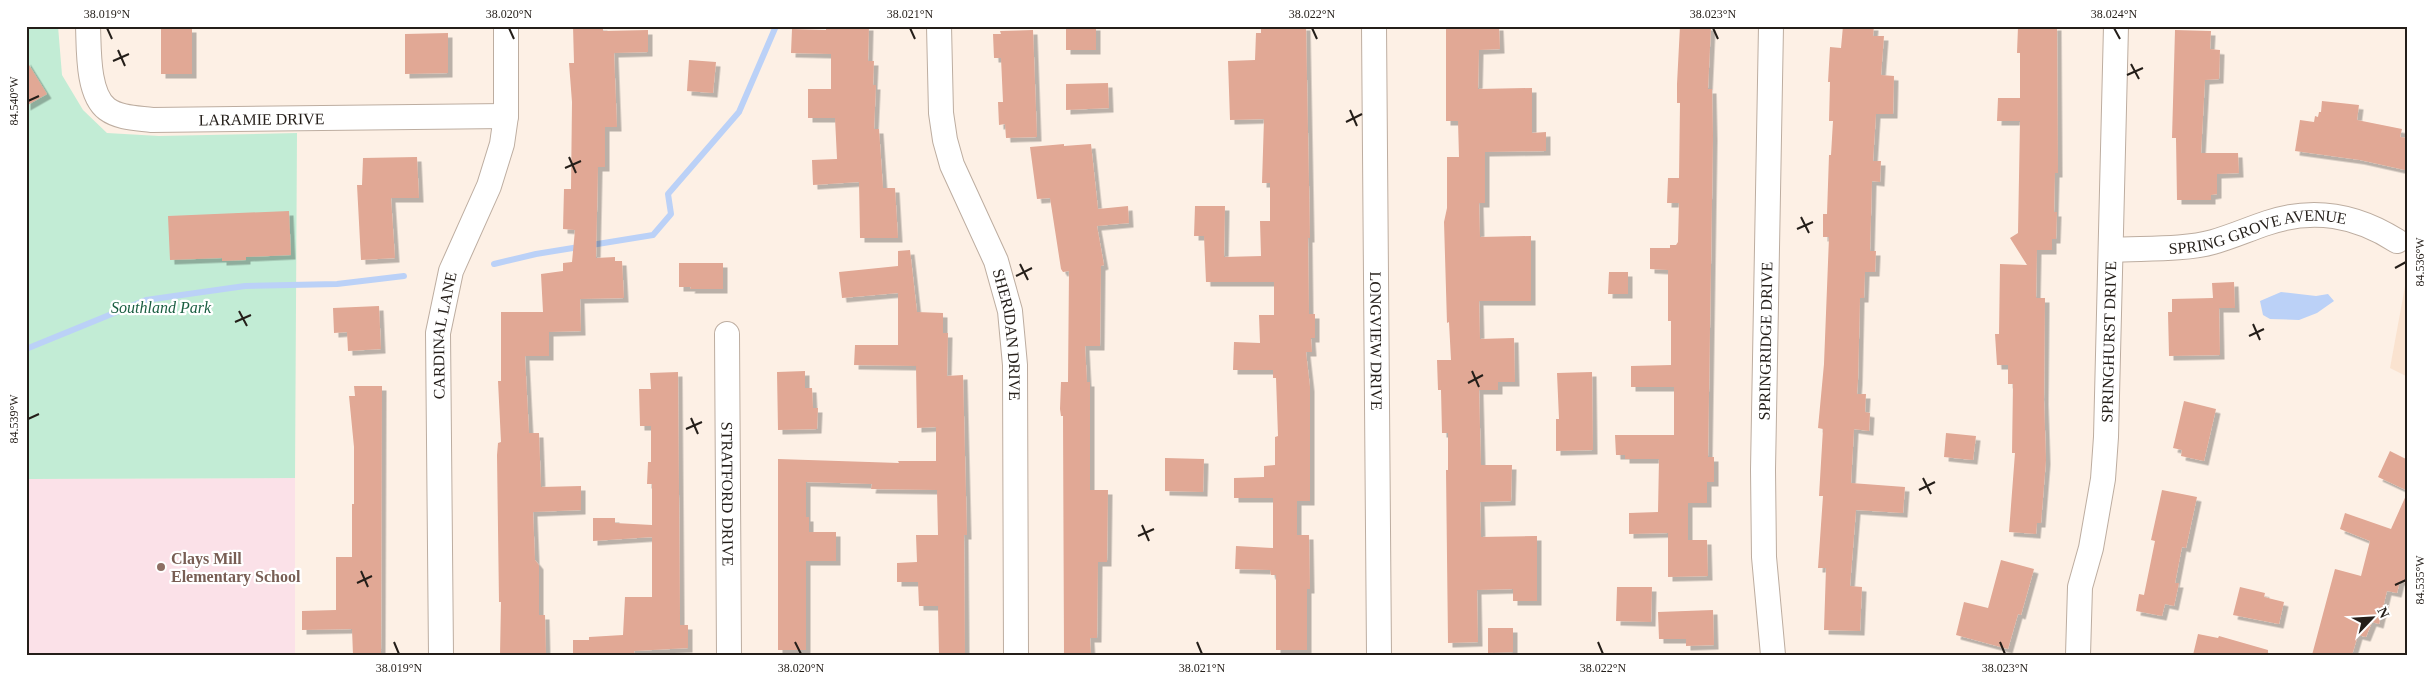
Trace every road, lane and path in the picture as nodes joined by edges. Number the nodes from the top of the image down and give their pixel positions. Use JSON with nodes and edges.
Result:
{"nodes":[{"id":1,"x":88,"y":26,"type":"edge"},
{"id":2,"x":506,"y":26,"type":"edge"},
{"id":3,"x":939,"y":26,"type":"edge"},
{"id":4,"x":1374,"y":26,"type":"edge"},
{"id":5,"x":1771,"y":26,"type":"edge"},
{"id":6,"x":2116,"y":26,"type":"edge"},
{"id":7,"x":506,"y":116,"type":"junction"},
{"id":8,"x":2397,"y":241,"type":"dead end"},
{"id":9,"x":2111,"y":250,"type":"junction"},
{"id":10,"x":727,"y":334,"type":"dead end"},
{"id":11,"x":441,"y":655,"type":"edge"},
{"id":12,"x":729,"y":655,"type":"edge"},
{"id":13,"x":1016,"y":655,"type":"edge"},
{"id":14,"x":1379,"y":655,"type":"edge"},
{"id":15,"x":1772,"y":655,"type":"edge"},
{"id":16,"x":2078,"y":655,"type":"edge"}],
"edges":[{"from":1,"to":7,"type":"street","name":"LARAMIE DRIVE"},
{"from":2,"to":7,"type":"street","name":"CARDINAL LANE"},
{"from":3,"to":13,"type":"street","name":"SHERIDAN DRIVE"},
{"from":4,"to":14,"type":"street","name":"LONGVIEW DRIVE"},
{"from":5,"to":15,"type":"street","name":"SPRINGRIDGE DRIVE"},
{"from":6,"to":9,"type":"street","name":"SPRINGHURST DRIVE"},
{"from":7,"to":11,"type":"street","name":"CARDINAL LANE"},
{"from":8,"to":9,"type":"street","name":"SPRING GROVE AVENUE"},
{"from":9,"to":16,"type":"street","name":"SPRINGHURST DRIVE"},
{"from":10,"to":12,"type":"street","name":"STRATFORD DRIVE"}]}
